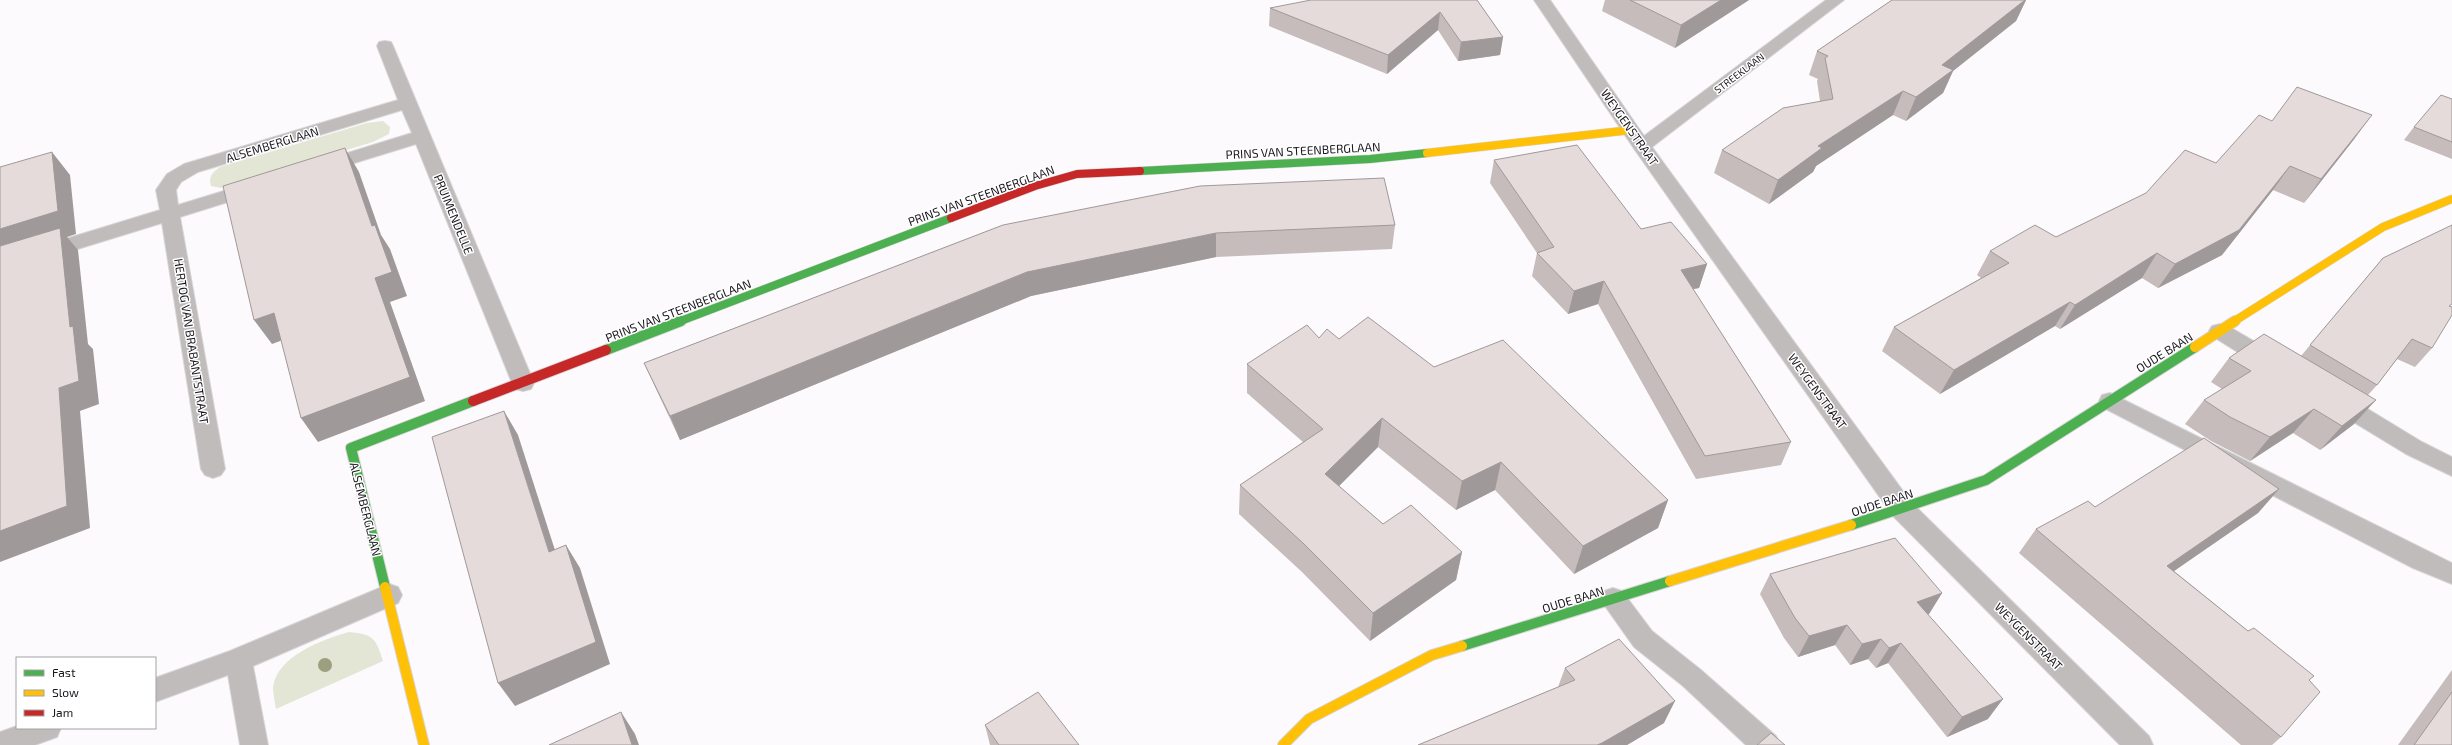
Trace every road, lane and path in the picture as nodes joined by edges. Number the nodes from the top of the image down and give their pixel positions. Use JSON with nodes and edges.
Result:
{"nodes":[{"id":1,"x":1542,"y":0,"type":"edge"},
{"id":2,"x":1836,"y":0,"type":"edge"},
{"id":3,"x":385,"y":46,"type":"dead end"},
{"id":4,"x":408,"y":103,"type":"junction"},
{"id":5,"x":1631,"y":130,"type":"junction"},
{"id":6,"x":422,"y":136,"type":"junction"},
{"id":7,"x":1642,"y":146,"type":"junction"},
{"id":8,"x":308,"y":171,"type":"edge"},
{"id":9,"x":270,"y":183,"type":"edge"},
{"id":10,"x":2448,"y":203,"type":"edge"},
{"id":11,"x":172,"y":213,"type":"junction"},
{"id":12,"x":0,"y":266,"type":"edge"},
{"id":13,"x":2220,"y":331,"type":"junction"},
{"id":14,"x":2287,"y":371,"type":"edge"},
{"id":15,"x":523,"y":383,"type":"junction"},
{"id":16,"x":2320,"y":391,"type":"edge"},
{"id":17,"x":2110,"y":401,"type":"junction"},
{"id":18,"x":420,"y":422,"type":"joint"},
{"id":19,"x":2452,"y":467,"type":"edge"},
{"id":20,"x":213,"y":469,"type":"dead end"},
{"id":21,"x":1902,"y":509,"type":"junction"},
{"id":22,"x":2452,"y":574,"type":"edge"},
{"id":23,"x":388,"y":595,"type":"junction"},
{"id":24,"x":1613,"y":599,"type":"junction"},
{"id":25,"x":239,"y":660,"type":"junction"},
{"id":26,"x":156,"y":690,"type":"edge"},
{"id":27,"x":44,"y":729,"type":"edge"},
{"id":28,"x":0,"y":745,"type":"edge"},
{"id":29,"x":254,"y":745,"type":"edge"},
{"id":30,"x":424,"y":745,"type":"edge"},
{"id":31,"x":1283,"y":745,"type":"edge"},
{"id":32,"x":1766,"y":745,"type":"edge"},
{"id":33,"x":2139,"y":745,"type":"edge"}],
"edges":[{"from":1,"to":5,"type":"street","name":"WEYGENSTRAAT"},
{"from":2,"to":7,"type":"street","name":"STREEKLAAN"},
{"from":3,"to":4,"type":"street","name":"PRUIMENDELLE"},
{"from":4,"to":6,"type":"street","name":"PRUIMENDELLE"},
{"from":4,"to":11,"type":"street","name":"ALSEMBERGLAAN"},
{"from":5,"to":7,"type":"street","name":"WEYGENSTRAAT"},
{"from":5,"to":15,"type":"street","name":"PRINS VAN STEENBERGLAAN"},
{"from":6,"to":8,"type":"street"},
{"from":6,"to":15,"type":"street","name":"PRUIMENDELLE"},
{"from":7,"to":21,"type":"street","name":"WEYGENSTRAAT"},
{"from":9,"to":11,"type":"street"},
{"from":10,"to":13,"type":"street","name":"OUDE BAAN"},
{"from":11,"to":12,"type":"street"},
{"from":11,"to":20,"type":"street","name":"HERTOG VAN BRABANTSTRAAT"},
{"from":13,"to":14,"type":"street"},
{"from":13,"to":17,"type":"street","name":"OUDE BAAN"},
{"from":15,"to":18,"type":"street","name":"PRINS VAN STEENBERGLAAN"},
{"from":16,"to":19,"type":"street"},
{"from":17,"to":21,"type":"street","name":"OUDE BAAN"},
{"from":17,"to":22,"type":"street"},
{"from":18,"to":23,"type":"street","name":"ALSEMBERGLAAN"},
{"from":21,"to":24,"type":"street","name":"OUDE BAAN"},
{"from":21,"to":33,"type":"street","name":"WEYGENSTRAAT"},
{"from":23,"to":25,"type":"street"},
{"from":23,"to":30,"type":"street","name":"ALSEMBERGLAAN"},
{"from":24,"to":31,"type":"street","name":"OUDE BAAN"},
{"from":24,"to":32,"type":"street"},
{"from":25,"to":26,"type":"street"},
{"from":25,"to":29,"type":"street"},
{"from":27,"to":28,"type":"street"}]}
